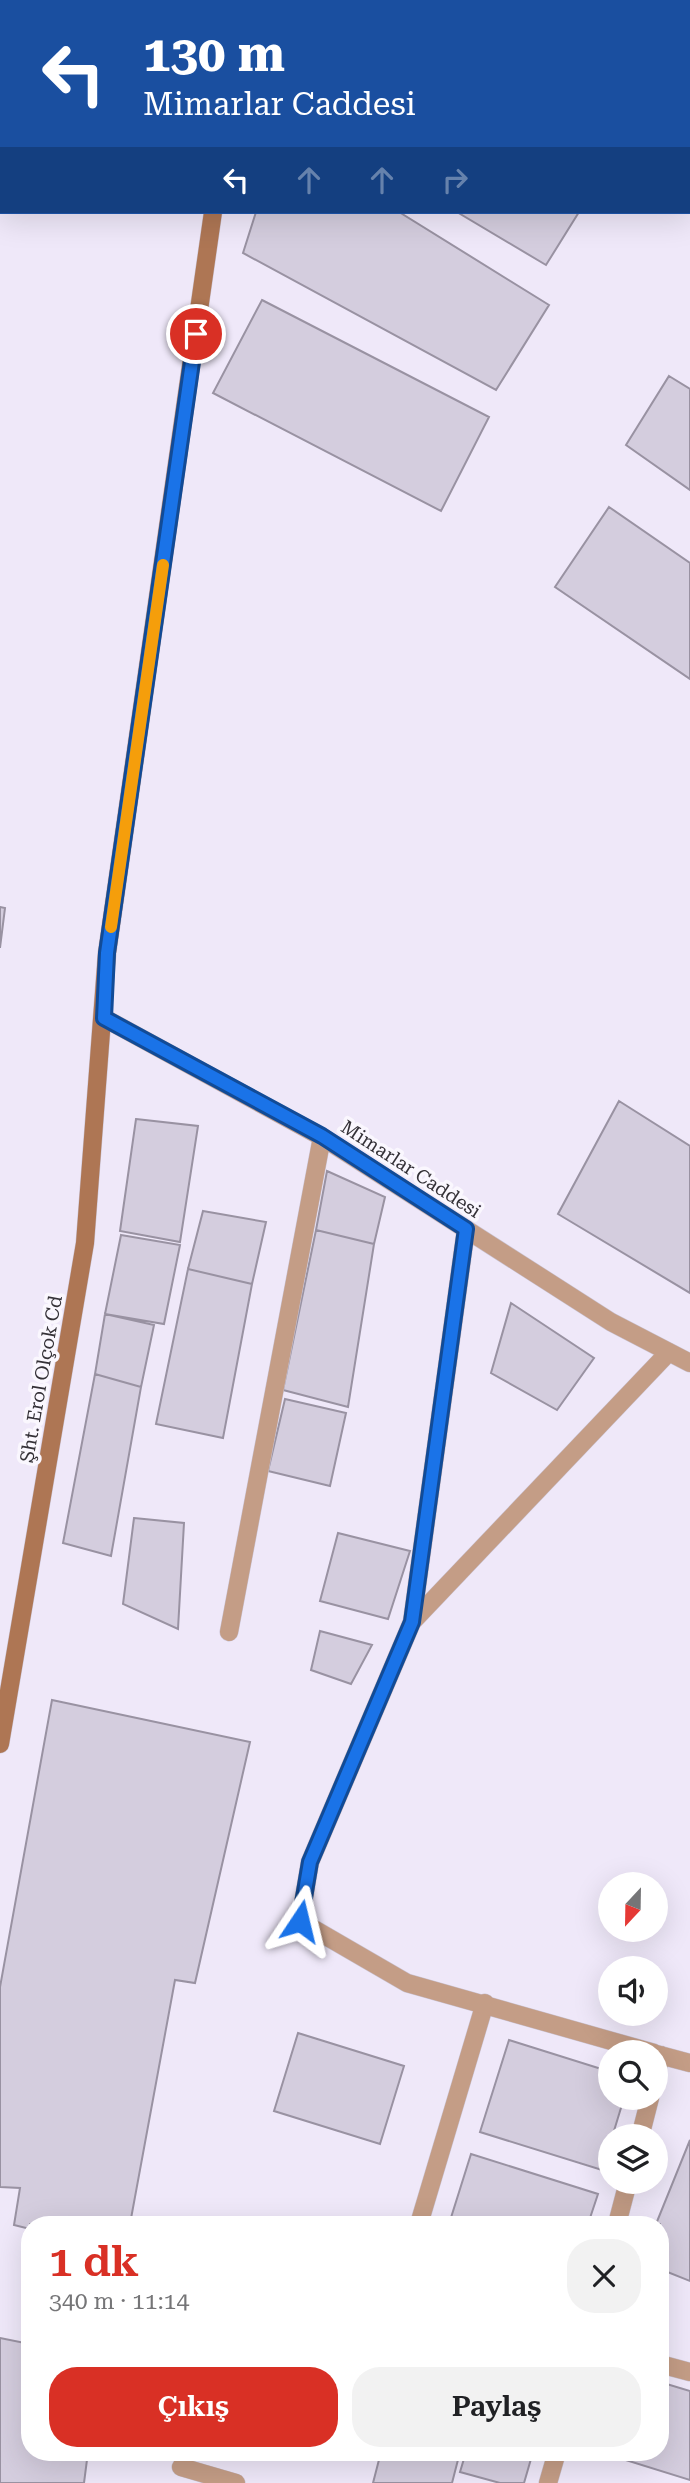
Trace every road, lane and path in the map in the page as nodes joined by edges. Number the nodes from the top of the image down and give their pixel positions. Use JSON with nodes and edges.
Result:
{"nodes":[{"id":1,"x":212,"y":214,"type":"edge"},
{"id":2,"x":218,"y":214,"type":"edge"},
{"id":3,"x":208,"y":253,"type":"junction"},
{"id":4,"x":104,"y":1018,"type":"junction"},
{"id":5,"x":322,"y":1136,"type":"junction"},
{"id":6,"x":466,"y":1229,"type":"junction"},
{"id":7,"x":669,"y":1352,"type":"junction"},
{"id":8,"x":690,"y":1363,"type":"edge"},
{"id":9,"x":412,"y":1622,"type":"junction"},
{"id":10,"x":229,"y":1632,"type":"dead end"},
{"id":11,"x":0,"y":1744,"type":"edge"},
{"id":12,"x":485,"y":2003,"type":"junction"},
{"id":13,"x":610,"y":2040,"type":"edge"},
{"id":14,"x":668,"y":2057,"type":"edge"},
{"id":15,"x":690,"y":2063,"type":"edge"},
{"id":16,"x":625,"y":2194,"type":"edge"},
{"id":17,"x":421,"y":2216,"type":"edge"},
{"id":18,"x":619,"y":2216,"type":"edge"},
{"id":19,"x":669,"y":2366,"type":"edge"},
{"id":20,"x":690,"y":2372,"type":"edge"},
{"id":21,"x":554,"y":2461,"type":"edge"},
{"id":22,"x":181,"y":2467,"type":"dead end"},
{"id":23,"x":236,"y":2483,"type":"edge"},
{"id":24,"x":548,"y":2483,"type":"edge"}],
"edges":[{"from":1,"to":3,"type":"street"},
{"from":2,"to":3,"type":"street"},
{"from":3,"to":4,"type":"street","name":"Şht. Erol Olçok Cd"},
{"from":4,"to":5,"type":"street","name":"Mimarlar Caddesi"},
{"from":4,"to":11,"type":"street","name":"Şht. Erol Olçok Cd"},
{"from":5,"to":6,"type":"street","name":"Mimarlar Caddesi"},
{"from":5,"to":10,"type":"street"},
{"from":6,"to":7,"type":"street","name":"Mimarlar Caddesi"},
{"from":6,"to":9,"type":"street"},
{"from":7,"to":8,"type":"street","name":"Mimarlar Caddesi"},
{"from":7,"to":9,"type":"street"},
{"from":9,"to":12,"type":"street"},
{"from":12,"to":13,"type":"street"},
{"from":12,"to":17,"type":"street"},
{"from":14,"to":15,"type":"street"},
{"from":16,"to":18,"type":"street"},
{"from":19,"to":20,"type":"street"},
{"from":21,"to":24,"type":"street"},
{"from":22,"to":23,"type":"street"}]}
